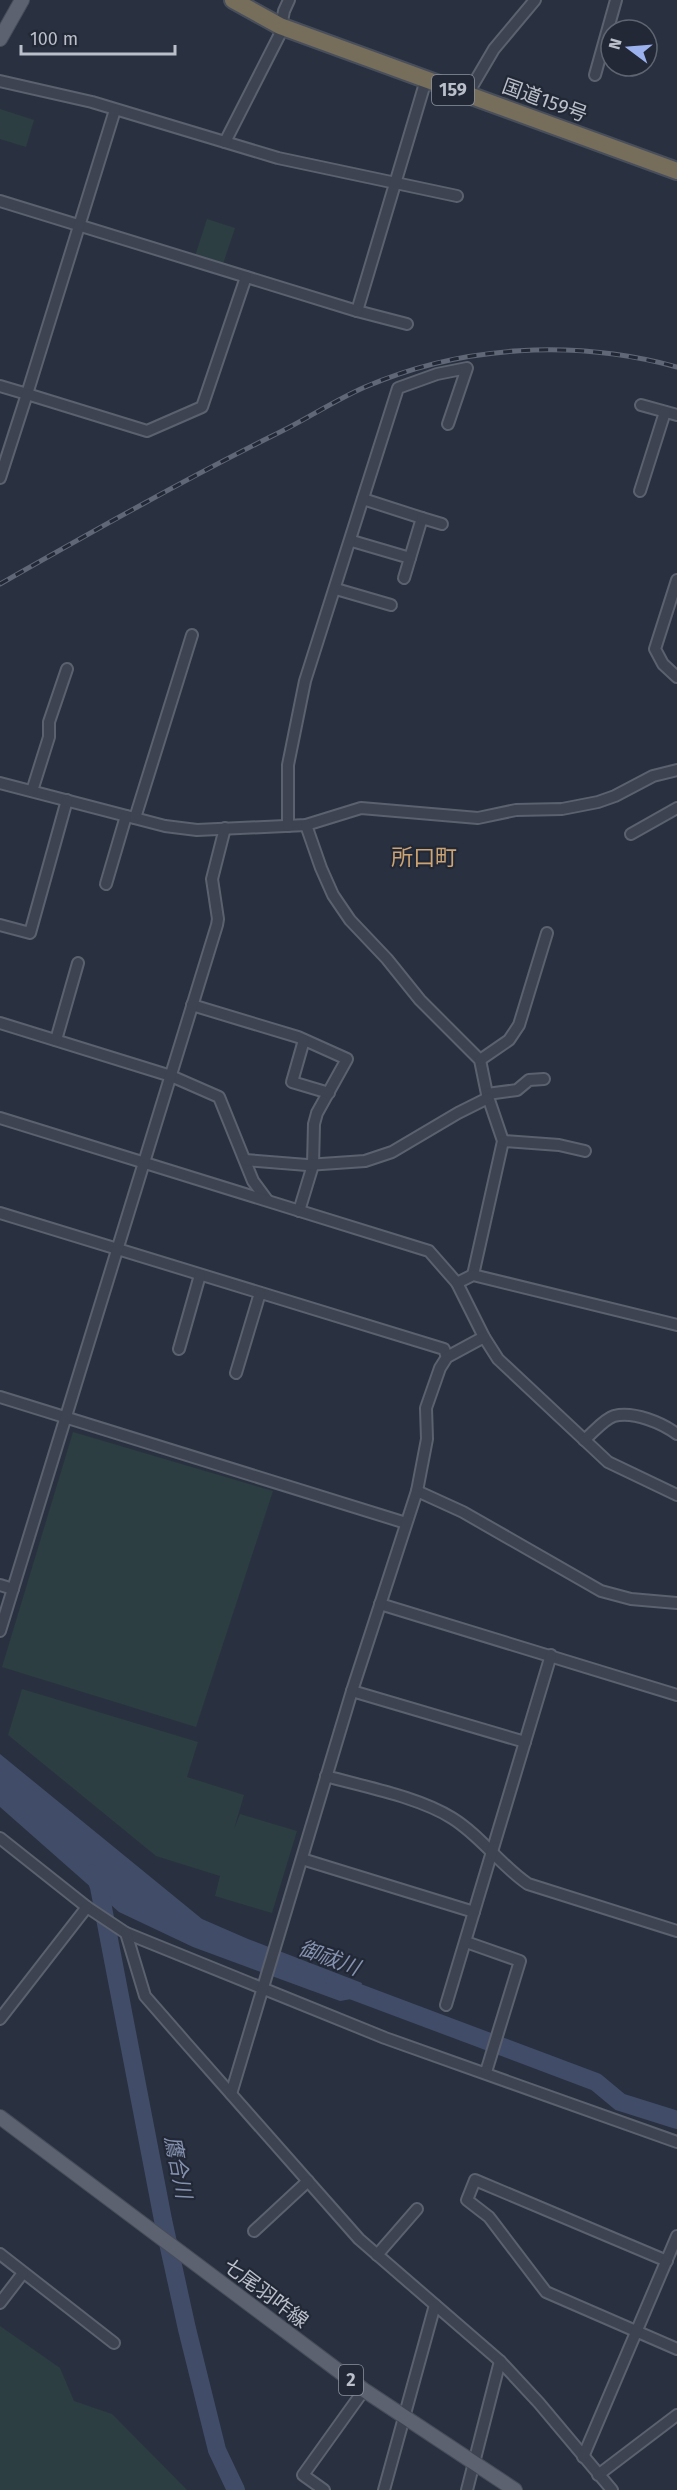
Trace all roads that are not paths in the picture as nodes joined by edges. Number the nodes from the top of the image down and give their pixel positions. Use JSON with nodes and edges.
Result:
{"nodes":[{"id":1,"x":22,"y":0,"type":"edge"},
{"id":2,"x":233,"y":0,"type":"edge"},
{"id":3,"x":289,"y":0,"type":"edge"},
{"id":4,"x":535,"y":0,"type":"edge"},
{"id":5,"x":616,"y":0,"type":"edge"},
{"id":6,"x":280,"y":26,"type":"junction"},
{"id":7,"x":0,"y":39,"type":"edge"},
{"id":8,"x":595,"y":75,"type":"dead end"},
{"id":9,"x":426,"y":80,"type":"junction"},
{"id":10,"x":0,"y":81,"type":"edge"},
{"id":11,"x":467,"y":95,"type":"junction"},
{"id":12,"x":115,"y":110,"type":"junction"},
{"id":13,"x":225,"y":142,"type":"junction"},
{"id":14,"x":677,"y":171,"type":"edge"},
{"id":15,"x":397,"y":183,"type":"junction"},
{"id":16,"x":457,"y":196,"type":"dead end"},
{"id":17,"x":0,"y":201,"type":"edge"},
{"id":18,"x":79,"y":225,"type":"junction"},
{"id":19,"x":246,"y":277,"type":"junction"},
{"id":20,"x":357,"y":311,"type":"junction"},
{"id":21,"x":407,"y":324,"type":"dead end"},
{"id":22,"x":0,"y":386,"type":"edge"},
{"id":23,"x":27,"y":394,"type":"junction"},
{"id":24,"x":641,"y":405,"type":"dead end"},
{"id":25,"x":665,"y":412,"type":"junction"},
{"id":26,"x":677,"y":416,"type":"edge"},
{"id":27,"x":448,"y":424,"type":"dead end"},
{"id":28,"x":0,"y":478,"type":"edge"},
{"id":29,"x":640,"y":491,"type":"dead end"},
{"id":30,"x":363,"y":500,"type":"junction"},
{"id":31,"x":422,"y":518,"type":"junction"},
{"id":32,"x":442,"y":524,"type":"dead end"},
{"id":33,"x":351,"y":541,"type":"junction"},
{"id":34,"x":410,"y":558,"type":"junction"},
{"id":35,"x":404,"y":578,"type":"dead end"},
{"id":36,"x":677,"y":580,"type":"edge"},
{"id":37,"x":336,"y":589,"type":"junction"},
{"id":38,"x":674,"y":598,"type":"edge"},
{"id":39,"x":391,"y":605,"type":"dead end"},
{"id":40,"x":192,"y":635,"type":"dead end"},
{"id":41,"x":67,"y":669,"type":"dead end"},
{"id":42,"x":677,"y":677,"type":"edge"},
{"id":43,"x":677,"y":770,"type":"edge"},
{"id":44,"x":0,"y":783,"type":"edge"},
{"id":45,"x":32,"y":791,"type":"junction"},
{"id":46,"x":67,"y":800,"type":"junction"},
{"id":47,"x":677,"y":808,"type":"edge"},
{"id":48,"x":130,"y":817,"type":"junction"},
{"id":49,"x":306,"y":825,"type":"junction"},
{"id":50,"x":288,"y":826,"type":"junction"},
{"id":51,"x":225,"y":828,"type":"junction"},
{"id":52,"x":631,"y":834,"type":"dead end"},
{"id":53,"x":106,"y":884,"type":"dead end"},
{"id":54,"x":0,"y":925,"type":"edge"},
{"id":55,"x":547,"y":933,"type":"dead end"},
{"id":56,"x":78,"y":963,"type":"dead end"},
{"id":57,"x":192,"y":1005,"type":"junction"},
{"id":58,"x":1,"y":1026,"type":"edge"},
{"id":59,"x":56,"y":1040,"type":"junction"},
{"id":60,"x":304,"y":1040,"type":"junction"},
{"id":61,"x":480,"y":1060,"type":"junction"},
{"id":62,"x":171,"y":1076,"type":"junction"},
{"id":63,"x":544,"y":1079,"type":"dead end"},
{"id":64,"x":329,"y":1093,"type":"junction"},
{"id":65,"x":487,"y":1096,"type":"junction"},
{"id":66,"x":0,"y":1118,"type":"edge"},
{"id":67,"x":503,"y":1141,"type":"junction"},
{"id":68,"x":585,"y":1151,"type":"dead end"},
{"id":69,"x":245,"y":1160,"type":"junction"},
{"id":70,"x":143,"y":1162,"type":"junction"},
{"id":71,"x":313,"y":1165,"type":"junction"},
{"id":72,"x":267,"y":1200,"type":"junction"},
{"id":73,"x":299,"y":1211,"type":"junction"},
{"id":74,"x":0,"y":1213,"type":"edge"},
{"id":75,"x":117,"y":1249,"type":"junction"},
{"id":76,"x":200,"y":1275,"type":"junction"},
{"id":77,"x":473,"y":1275,"type":"junction"},
{"id":78,"x":457,"y":1282,"type":"junction"},
{"id":79,"x":260,"y":1293,"type":"junction"},
{"id":80,"x":677,"y":1325,"type":"edge"},
{"id":81,"x":484,"y":1336,"type":"junction"},
{"id":82,"x":179,"y":1349,"type":"dead end"},
{"id":83,"x":447,"y":1357,"type":"junction"},
{"id":84,"x":236,"y":1373,"type":"dead end"},
{"id":85,"x":0,"y":1397,"type":"edge"},
{"id":86,"x":65,"y":1417,"type":"junction"},
{"id":87,"x":677,"y":1434,"type":"edge"},
{"id":88,"x":584,"y":1440,"type":"junction"},
{"id":89,"x":417,"y":1491,"type":"junction"},
{"id":90,"x":677,"y":1495,"type":"edge"},
{"id":91,"x":406,"y":1523,"type":"junction"},
{"id":92,"x":0,"y":1585,"type":"edge"},
{"id":93,"x":13,"y":1589,"type":"junction"},
{"id":94,"x":677,"y":1602,"type":"edge"},
{"id":95,"x":380,"y":1604,"type":"junction"},
{"id":96,"x":0,"y":1631,"type":"edge"},
{"id":97,"x":551,"y":1655,"type":"junction"},
{"id":98,"x":352,"y":1691,"type":"junction"},
{"id":99,"x":677,"y":1695,"type":"edge"},
{"id":100,"x":525,"y":1742,"type":"junction"},
{"id":101,"x":326,"y":1776,"type":"junction"},
{"id":102,"x":0,"y":1838,"type":"edge"},
{"id":103,"x":492,"y":1851,"type":"junction"},
{"id":104,"x":302,"y":1859,"type":"junction"},
{"id":105,"x":89,"y":1909,"type":"junction"},
{"id":106,"x":474,"y":1912,"type":"junction"},
{"id":107,"x":123,"y":1931,"type":"junction"},
{"id":108,"x":677,"y":1931,"type":"edge"},
{"id":109,"x":466,"y":1942,"type":"junction"},
{"id":110,"x":265,"y":1985,"type":"junction"},
{"id":111,"x":446,"y":2005,"type":"dead end"},
{"id":112,"x":0,"y":2019,"type":"edge"},
{"id":113,"x":486,"y":2072,"type":"junction"},
{"id":114,"x":231,"y":2094,"type":"junction"},
{"id":115,"x":0,"y":2117,"type":"edge"},
{"id":116,"x":677,"y":2142,"type":"edge"},
{"id":117,"x":308,"y":2181,"type":"junction"},
{"id":118,"x":417,"y":2209,"type":"dead end"},
{"id":119,"x":254,"y":2231,"type":"dead end"},
{"id":120,"x":677,"y":2236,"type":"edge"},
{"id":121,"x":0,"y":2254,"type":"edge"},
{"id":122,"x":377,"y":2255,"type":"junction"},
{"id":123,"x":667,"y":2261,"type":"junction"},
{"id":124,"x":23,"y":2272,"type":"junction"},
{"id":125,"x":0,"y":2303,"type":"edge"},
{"id":126,"x":435,"y":2305,"type":"junction"},
{"id":127,"x":637,"y":2331,"type":"junction"},
{"id":128,"x":114,"y":2343,"type":"dead end"},
{"id":129,"x":677,"y":2349,"type":"edge"},
{"id":130,"x":500,"y":2361,"type":"junction"},
{"id":131,"x":364,"y":2390,"type":"junction"},
{"id":132,"x":677,"y":2415,"type":"edge"},
{"id":133,"x":403,"y":2416,"type":"junction"},
{"id":134,"x":583,"y":2457,"type":"junction"},
{"id":135,"x":473,"y":2462,"type":"junction"},
{"id":136,"x":598,"y":2475,"type":"junction"},
{"id":137,"x":324,"y":2490,"type":"edge"},
{"id":138,"x":384,"y":2490,"type":"edge"},
{"id":139,"x":467,"y":2490,"type":"edge"},
{"id":140,"x":515,"y":2490,"type":"edge"},
{"id":141,"x":612,"y":2490,"type":"edge"}],
"edges":[{"from":1,"to":7,"type":"main road"},
{"from":2,"to":6,"type":"highway","name":"国道159号","number":"159"},
{"from":3,"to":6,"type":"street"},
{"from":4,"to":11,"type":"street"},
{"from":5,"to":8,"type":"street"},
{"from":6,"to":9,"type":"highway","name":"国道159号","number":"159"},
{"from":6,"to":13,"type":"street"},
{"from":9,"to":11,"type":"highway","name":"国道159号","number":"159"},
{"from":9,"to":15,"type":"street"},
{"from":10,"to":12,"type":"street"},
{"from":11,"to":14,"type":"highway","name":"国道159号","number":"159"},
{"from":12,"to":13,"type":"street"},
{"from":12,"to":18,"type":"street"},
{"from":13,"to":15,"type":"street"},
{"from":15,"to":16,"type":"street"},
{"from":15,"to":20,"type":"street"},
{"from":17,"to":18,"type":"street"},
{"from":18,"to":19,"type":"street"},
{"from":18,"to":23,"type":"street"},
{"from":19,"to":20,"type":"street"},
{"from":19,"to":23,"type":"street"},
{"from":20,"to":21,"type":"street"},
{"from":22,"to":23,"type":"street"},
{"from":23,"to":28,"type":"street"},
{"from":24,"to":25,"type":"street"},
{"from":25,"to":26,"type":"street"},
{"from":25,"to":29,"type":"street"},
{"from":27,"to":30,"type":"street"},
{"from":30,"to":31,"type":"street"},
{"from":30,"to":33,"type":"street"},
{"from":31,"to":32,"type":"street"},
{"from":31,"to":34,"type":"street"},
{"from":33,"to":34,"type":"street"},
{"from":33,"to":37,"type":"street"},
{"from":34,"to":35,"type":"street"},
{"from":36,"to":38,"type":"street"},
{"from":37,"to":39,"type":"street"},
{"from":37,"to":50,"type":"street"},
{"from":38,"to":42,"type":"street"},
{"from":40,"to":48,"type":"street"},
{"from":41,"to":45,"type":"street"},
{"from":43,"to":49,"type":"street"},
{"from":44,"to":45,"type":"street"},
{"from":45,"to":46,"type":"street"},
{"from":46,"to":48,"type":"street"},
{"from":46,"to":54,"type":"street"},
{"from":47,"to":52,"type":"street"},
{"from":48,"to":51,"type":"street"},
{"from":48,"to":53,"type":"street"},
{"from":49,"to":50,"type":"street"},
{"from":49,"to":61,"type":"street"},
{"from":50,"to":51,"type":"street"},
{"from":51,"to":57,"type":"street"},
{"from":55,"to":61,"type":"street"},
{"from":56,"to":59,"type":"street"},
{"from":57,"to":60,"type":"street"},
{"from":57,"to":62,"type":"street"},
{"from":58,"to":59,"type":"street"},
{"from":59,"to":62,"type":"street"},
{"from":60,"to":64,"type":"street"},
{"from":60,"to":64,"type":"street"},
{"from":61,"to":65,"type":"street"},
{"from":62,"to":69,"type":"street"},
{"from":62,"to":70,"type":"street"},
{"from":63,"to":65,"type":"street"},
{"from":64,"to":71,"type":"street"},
{"from":65,"to":67,"type":"street"},
{"from":65,"to":71,"type":"street"},
{"from":66,"to":70,"type":"street"},
{"from":67,"to":68,"type":"street"},
{"from":67,"to":77,"type":"street"},
{"from":69,"to":71,"type":"street"},
{"from":69,"to":72,"type":"street"},
{"from":70,"to":72,"type":"street"},
{"from":70,"to":75,"type":"street"},
{"from":71,"to":73,"type":"street"},
{"from":72,"to":73,"type":"street"},
{"from":73,"to":78,"type":"street"},
{"from":74,"to":75,"type":"street"},
{"from":75,"to":76,"type":"street"},
{"from":75,"to":86,"type":"street"},
{"from":76,"to":79,"type":"street"},
{"from":76,"to":82,"type":"street"},
{"from":77,"to":78,"type":"street"},
{"from":77,"to":80,"type":"street"},
{"from":78,"to":81,"type":"street"},
{"from":79,"to":83,"type":"street"},
{"from":79,"to":84,"type":"street"},
{"from":81,"to":83,"type":"street"},
{"from":81,"to":88,"type":"street"},
{"from":83,"to":89,"type":"street"},
{"from":85,"to":86,"type":"street"},
{"from":86,"to":91,"type":"street"},
{"from":86,"to":93,"type":"street"},
{"from":87,"to":88,"type":"street"},
{"from":88,"to":90,"type":"street"},
{"from":89,"to":91,"type":"street"},
{"from":89,"to":94,"type":"street"},
{"from":91,"to":95,"type":"street"},
{"from":92,"to":93,"type":"street"},
{"from":93,"to":96,"type":"street"},
{"from":95,"to":97,"type":"street"},
{"from":95,"to":98,"type":"street"},
{"from":97,"to":99,"type":"street"},
{"from":97,"to":100,"type":"street"},
{"from":98,"to":100,"type":"street"},
{"from":98,"to":101,"type":"street"},
{"from":100,"to":103,"type":"street"},
{"from":101,"to":103,"type":"street"},
{"from":101,"to":104,"type":"street"},
{"from":102,"to":105,"type":"street"},
{"from":103,"to":106,"type":"street"},
{"from":103,"to":108,"type":"street"},
{"from":104,"to":106,"type":"street"},
{"from":104,"to":110,"type":"street"},
{"from":105,"to":107,"type":"street"},
{"from":105,"to":112,"type":"street"},
{"from":106,"to":109,"type":"street"},
{"from":107,"to":110,"type":"street"},
{"from":107,"to":114,"type":"street"},
{"from":109,"to":111,"type":"street"},
{"from":109,"to":113,"type":"street"},
{"from":110,"to":113,"type":"street"},
{"from":110,"to":114,"type":"street"},
{"from":113,"to":116,"type":"street"},
{"from":114,"to":117,"type":"street"},
{"from":115,"to":131,"type":"main road","name":"七尾羽咋線","number":"2"},
{"from":117,"to":119,"type":"street"},
{"from":117,"to":122,"type":"street"},
{"from":118,"to":122,"type":"street"},
{"from":120,"to":123,"type":"street"},
{"from":121,"to":124,"type":"street"},
{"from":122,"to":126,"type":"street"},
{"from":123,"to":127,"type":"street"},
{"from":123,"to":127,"type":"street"},
{"from":124,"to":125,"type":"street"},
{"from":124,"to":128,"type":"street"},
{"from":126,"to":130,"type":"street"},
{"from":126,"to":133,"type":"street"},
{"from":127,"to":129,"type":"street"},
{"from":127,"to":134,"type":"street"},
{"from":130,"to":134,"type":"street"},
{"from":130,"to":135,"type":"street"},
{"from":131,"to":133,"type":"main road","name":"七尾羽咋線","number":"2"},
{"from":131,"to":137,"type":"street"},
{"from":132,"to":136,"type":"street"},
{"from":133,"to":135,"type":"main road","name":"七尾羽咋線","number":"2"},
{"from":133,"to":138,"type":"street"},
{"from":134,"to":136,"type":"street"},
{"from":135,"to":139,"type":"street"},
{"from":135,"to":140,"type":"main road","name":"七尾羽咋線","number":"2"},
{"from":136,"to":141,"type":"street"}]}
